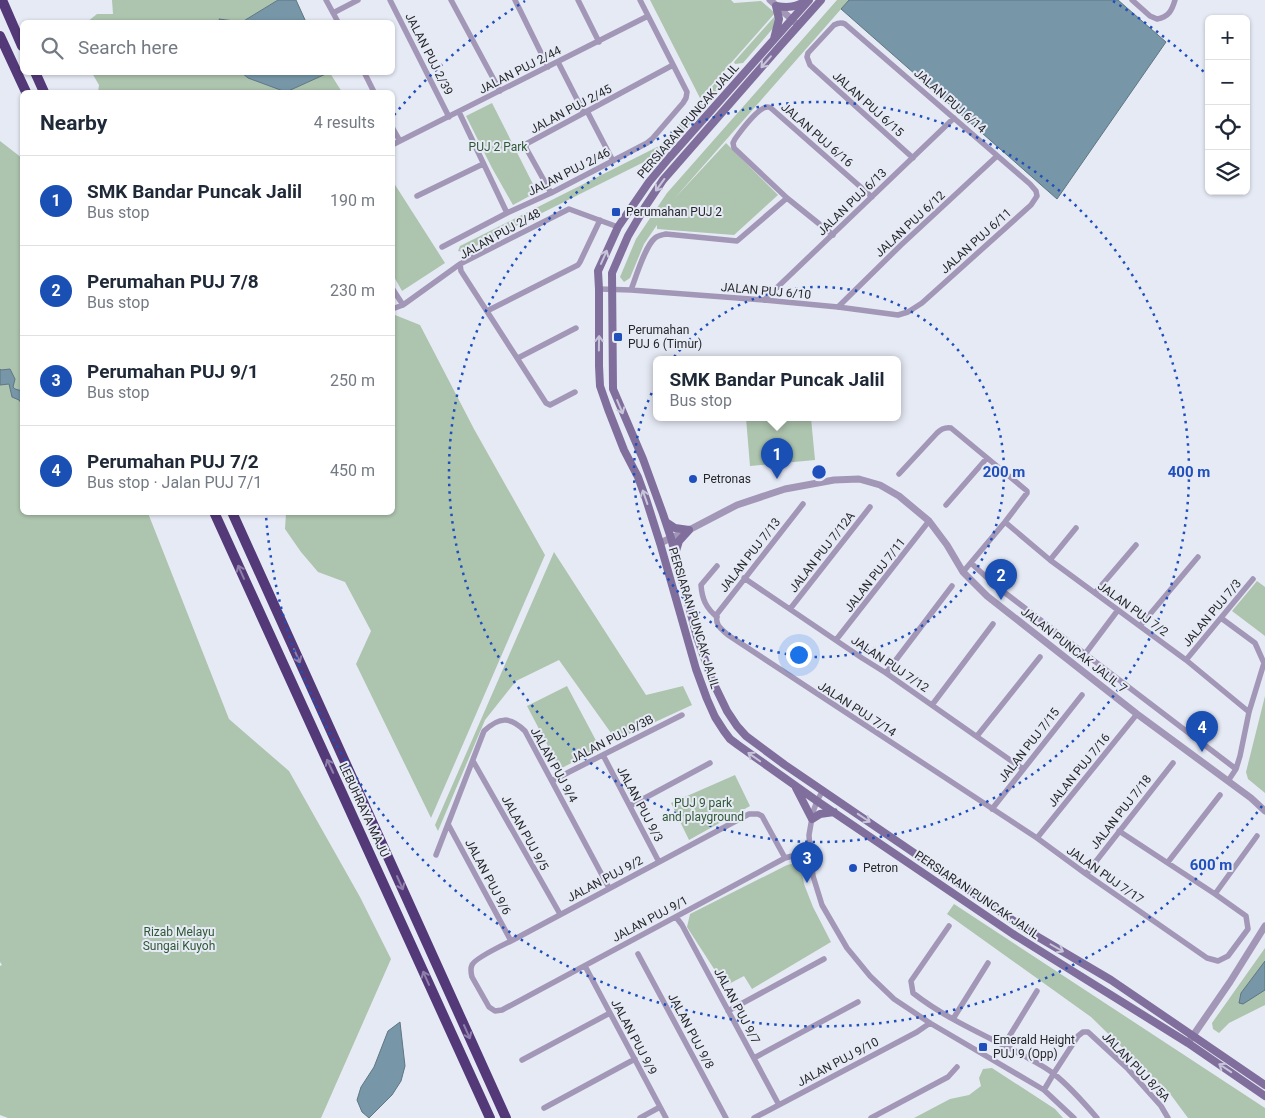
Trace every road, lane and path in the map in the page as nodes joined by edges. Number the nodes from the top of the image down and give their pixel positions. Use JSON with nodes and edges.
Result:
{"nodes":[{"id":1,"x":2,"y":0,"type":"edge"},
{"id":2,"x":10,"y":0,"type":"edge"},
{"id":3,"x":326,"y":0,"type":"edge"},
{"id":4,"x":358,"y":0,"type":"edge"},
{"id":5,"x":390,"y":0,"type":"edge"},
{"id":6,"x":451,"y":0,"type":"edge"},
{"id":7,"x":515,"y":0,"type":"edge"},
{"id":8,"x":578,"y":0,"type":"edge"},
{"id":9,"x":640,"y":0,"type":"edge"},
{"id":10,"x":809,"y":0,"type":"edge"},
{"id":11,"x":821,"y":0,"type":"edge"},
{"id":12,"x":1132,"y":0,"type":"edge"},
{"id":13,"x":1175,"y":0,"type":"edge"},
{"id":14,"x":773,"y":3,"type":"edge"},
{"id":15,"x":333,"y":13,"type":"junction"},
{"id":16,"x":648,"y":16,"type":"junction"},
{"id":17,"x":337,"y":20,"type":"edge"},
{"id":18,"x":792,"y":20,"type":"junction"},
{"id":19,"x":20,"y":25,"type":"edge"},
{"id":20,"x":798,"y":26,"type":"junction"},
{"id":21,"x":0,"y":36,"type":"edge"},
{"id":22,"x":773,"y":40,"type":"junction"},
{"id":23,"x":20,"y":41,"type":"edge"},
{"id":24,"x":599,"y":42,"type":"junction"},
{"id":25,"x":0,"y":49,"type":"edge"},
{"id":26,"x":558,"y":62,"type":"junction"},
{"id":27,"x":13,"y":64,"type":"junction"},
{"id":28,"x":674,"y":65,"type":"junction"},
{"id":29,"x":810,"y":65,"type":"joint"},
{"id":30,"x":548,"y":67,"type":"junction"},
{"id":31,"x":37,"y":75,"type":"edge"},
{"id":32,"x":366,"y":75,"type":"edge"},
{"id":33,"x":25,"y":90,"type":"edge"},
{"id":34,"x":43,"y":90,"type":"edge"},
{"id":35,"x":373,"y":90,"type":"edge"},
{"id":36,"x":500,"y":91,"type":"junction"},
{"id":37,"x":459,"y":112,"type":"junction"},
{"id":38,"x":586,"y":112,"type":"junction"},
{"id":39,"x":449,"y":116,"type":"junction"},
{"id":40,"x":954,"y":118,"type":"junction"},
{"id":41,"x":395,"y":133,"type":"edge"},
{"id":42,"x":400,"y":141,"type":"junction"},
{"id":43,"x":395,"y":144,"type":"edge"},
{"id":44,"x":998,"y":156,"type":"junction"},
{"id":45,"x":912,"y":158,"type":"junction"},
{"id":46,"x":613,"y":161,"type":"junction"},
{"id":47,"x":483,"y":164,"type":"junction"},
{"id":48,"x":551,"y":193,"type":"junction"},
{"id":49,"x":417,"y":196,"type":"dead end"},
{"id":50,"x":1037,"y":196,"type":"joint"},
{"id":51,"x":872,"y":197,"type":"junction"},
{"id":52,"x":787,"y":198,"type":"junction"},
{"id":53,"x":507,"y":213,"type":"junction"},
{"id":54,"x":600,"y":220,"type":"junction"},
{"id":55,"x":618,"y":227,"type":"junction"},
{"id":56,"x":833,"y":235,"type":"junction"},
{"id":57,"x":442,"y":247,"type":"dead end"},
{"id":58,"x":460,"y":264,"type":"junction"},
{"id":59,"x":599,"y":289,"type":"junction"},
{"id":60,"x":613,"y":289,"type":"junction"},
{"id":61,"x":631,"y":290,"type":"junction"},
{"id":62,"x":395,"y":292,"type":"edge"},
{"id":63,"x":926,"y":299,"type":"joint"},
{"id":64,"x":764,"y":300,"type":"junction"},
{"id":65,"x":403,"y":304,"type":"junction"},
{"id":66,"x":838,"y":307,"type":"junction"},
{"id":67,"x":395,"y":308,"type":"edge"},
{"id":68,"x":487,"y":311,"type":"junction"},
{"id":69,"x":576,"y":328,"type":"dead end"},
{"id":70,"x":518,"y":358,"type":"junction"},
{"id":71,"x":575,"y":392,"type":"dead end"},
{"id":72,"x":987,"y":458,"type":"junction"},
{"id":73,"x":899,"y":474,"type":"dead end"},
{"id":74,"x":803,"y":504,"type":"dead end"},
{"id":75,"x":946,"y":505,"type":"dead end"},
{"id":76,"x":870,"y":506,"type":"dead end"},
{"id":77,"x":215,"y":515,"type":"edge"},
{"id":78,"x":233,"y":515,"type":"edge"},
{"id":79,"x":665,"y":521,"type":"junction"},
{"id":80,"x":929,"y":521,"type":"junction"},
{"id":81,"x":1005,"y":522,"type":"junction"},
{"id":82,"x":1076,"y":528,"type":"dead end"},
{"id":83,"x":689,"y":530,"type":"junction"},
{"id":84,"x":671,"y":538,"type":"junction"},
{"id":85,"x":660,"y":543,"type":"junction"},
{"id":86,"x":1136,"y":545,"type":"dead end"},
{"id":87,"x":675,"y":555,"type":"junction"},
{"id":88,"x":1198,"y":557,"type":"dead end"},
{"id":89,"x":1050,"y":560,"type":"junction"},
{"id":90,"x":971,"y":562,"type":"junction"},
{"id":91,"x":717,"y":566,"type":"dead end"},
{"id":92,"x":963,"y":572,"type":"junction"},
{"id":93,"x":744,"y":578,"type":"junction"},
{"id":94,"x":1253,"y":579,"type":"dead end"},
{"id":95,"x":952,"y":586,"type":"dead end"},
{"id":96,"x":1095,"y":593,"type":"junction"},
{"id":97,"x":790,"y":609,"type":"junction"},
{"id":98,"x":1118,"y":610,"type":"junction"},
{"id":99,"x":1221,"y":618,"type":"junction"},
{"id":100,"x":717,"y":619,"type":"junction"},
{"id":101,"x":993,"y":624,"type":"dead end"},
{"id":102,"x":1140,"y":626,"type":"junction"},
{"id":103,"x":836,"y":640,"type":"junction"},
{"id":104,"x":1085,"y":654,"type":"junction"},
{"id":105,"x":1040,"y":657,"type":"dead end"},
{"id":106,"x":1186,"y":660,"type":"junction"},
{"id":107,"x":886,"y":673,"type":"junction"},
{"id":108,"x":1082,"y":695,"type":"dead end"},
{"id":109,"x":932,"y":704,"type":"junction"},
{"id":110,"x":1249,"y":712,"type":"junction"},
{"id":111,"x":1137,"y":714,"type":"junction"},
{"id":112,"x":682,"y":715,"type":"dead end"},
{"id":113,"x":977,"y":736,"type":"junction"},
{"id":114,"x":603,"y":755,"type":"junction"},
{"id":115,"x":473,"y":761,"type":"junction"},
{"id":116,"x":710,"y":763,"type":"dead end"},
{"id":117,"x":1173,"y":763,"type":"dead end"},
{"id":118,"x":1023,"y":769,"type":"junction"},
{"id":119,"x":1236,"y":769,"type":"junction"},
{"id":120,"x":552,"y":781,"type":"junction"},
{"id":121,"x":1228,"y":781,"type":"junction"},
{"id":122,"x":794,"y":785,"type":"junction"},
{"id":123,"x":824,"y":790,"type":"junction"},
{"id":124,"x":1220,"y":795,"type":"dead end"},
{"id":125,"x":817,"y":801,"type":"junction"},
{"id":126,"x":630,"y":806,"type":"junction"},
{"id":127,"x":992,"y":809,"type":"junction"},
{"id":128,"x":1265,"y":811,"type":"edge"},
{"id":129,"x":834,"y":812,"type":"junction"},
{"id":130,"x":812,"y":819,"type":"junction"},
{"id":131,"x":448,"y":824,"type":"junction"},
{"id":132,"x":1119,"y":830,"type":"junction"},
{"id":133,"x":1257,"y":836,"type":"dead end"},
{"id":134,"x":1038,"y":838,"type":"junction"},
{"id":135,"x":810,"y":851,"type":"junction"},
{"id":136,"x":436,"y":855,"type":"dead end"},
{"id":137,"x":785,"y":858,"type":"junction"},
{"id":138,"x":659,"y":862,"type":"junction"},
{"id":139,"x":1168,"y":862,"type":"junction"},
{"id":140,"x":1086,"y":874,"type":"junction"},
{"id":141,"x":609,"y":888,"type":"junction"},
{"id":142,"x":1215,"y":894,"type":"junction"},
{"id":143,"x":560,"y":914,"type":"junction"},
{"id":144,"x":676,"y":917,"type":"junction"},
{"id":145,"x":949,"y":926,"type":"dead end"},
{"id":146,"x":1265,"y":926,"type":"edge"},
{"id":147,"x":511,"y":941,"type":"junction"},
{"id":148,"x":638,"y":954,"type":"dead end"},
{"id":149,"x":824,"y":959,"type":"dead end"},
{"id":150,"x":988,"y":964,"type":"dead end"},
{"id":151,"x":585,"y":966,"type":"junction"},
{"id":152,"x":1037,"y":991,"type":"dead end"},
{"id":153,"x":858,"y":1002,"type":"dead end"},
{"id":154,"x":502,"y":1010,"type":"joint"},
{"id":155,"x":728,"y":1011,"type":"junction"},
{"id":156,"x":610,"y":1013,"type":"junction"},
{"id":157,"x":953,"y":1019,"type":"junction"},
{"id":158,"x":930,"y":1023,"type":"junction"},
{"id":159,"x":1193,"y":1036,"type":"junction"},
{"id":160,"x":1188,"y":1043,"type":"junction"},
{"id":161,"x":1004,"y":1045,"type":"junction"},
{"id":162,"x":754,"y":1058,"type":"junction"},
{"id":163,"x":522,"y":1060,"type":"dead end"},
{"id":164,"x":635,"y":1060,"type":"junction"},
{"id":165,"x":957,"y":1067,"type":"dead end"},
{"id":166,"x":1054,"y":1073,"type":"junction"},
{"id":167,"x":1265,"y":1085,"type":"edge"},
{"id":168,"x":1044,"y":1090,"type":"junction"},
{"id":169,"x":1265,"y":1096,"type":"edge"},
{"id":170,"x":779,"y":1105,"type":"junction"},
{"id":171,"x":660,"y":1107,"type":"junction"},
{"id":172,"x":544,"y":1108,"type":"dead end"},
{"id":173,"x":490,"y":1118,"type":"edge"},
{"id":174,"x":506,"y":1118,"type":"edge"},
{"id":175,"x":640,"y":1118,"type":"edge"},
{"id":176,"x":666,"y":1118,"type":"edge"},
{"id":177,"x":726,"y":1118,"type":"edge"},
{"id":178,"x":754,"y":1118,"type":"edge"},
{"id":179,"x":870,"y":1118,"type":"edge"},
{"id":180,"x":1074,"y":1118,"type":"edge"},
{"id":181,"x":1097,"y":1118,"type":"edge"},
{"id":182,"x":1168,"y":1118,"type":"edge"}],
"edges":[{"from":1,"to":23,"type":"highway"},
{"from":2,"to":19,"type":"highway"},
{"from":3,"to":15,"type":"street"},
{"from":4,"to":15,"type":"street"},
{"from":5,"to":39,"type":"street","name":"JALAN PUJ 2/39"},
{"from":6,"to":36,"type":"street"},
{"from":7,"to":30,"type":"street"},
{"from":8,"to":24,"type":"street"},
{"from":9,"to":16,"type":"street"},
{"from":10,"to":14,"type":"main road"},
{"from":10,"to":18,"type":"main road","name":"PERSIARAN PUNCAK JALIL"},
{"from":11,"to":20,"type":"main road","name":"PERSIARAN PUNCAK JALIL"},
{"from":12,"to":13,"type":"street"},
{"from":14,"to":18,"type":"street"},
{"from":14,"to":22,"type":"main road"},
{"from":15,"to":17,"type":"street"},
{"from":16,"to":24,"type":"street","name":"JALAN PUJ 2/44"},
{"from":16,"to":28,"type":"street"},
{"from":18,"to":20,"type":"street"},
{"from":18,"to":22,"type":"main road","name":"PERSIARAN PUNCAK JALIL"},
{"from":20,"to":60,"type":"main road","name":"PERSIARAN PUNCAK JALIL","one_way":true},
{"from":21,"to":27,"type":"highway"},
{"from":22,"to":55,"type":"main road","name":"PERSIARAN PUNCAK JALIL"},
{"from":24,"to":26,"type":"street","name":"JALAN PUJ 2/44"},
{"from":25,"to":27,"type":"highway"},
{"from":26,"to":30,"type":"street","name":"JALAN PUJ 2/44"},
{"from":26,"to":38,"type":"street"},
{"from":27,"to":33,"type":"highway"},
{"from":28,"to":38,"type":"street","name":"JALAN PUJ 2/45"},
{"from":28,"to":46,"type":"street","name":"JALAN PUJ 2/46"},
{"from":29,"to":40,"type":"street","name":"JALAN PUJ 6/14"},
{"from":29,"to":45,"type":"street","name":"JALAN PUJ 6/15"},
{"from":30,"to":36,"type":"street","name":"JALAN PUJ 2/44"},
{"from":31,"to":34,"type":"highway"},
{"from":32,"to":35,"type":"street"},
{"from":36,"to":37,"type":"street","name":"JALAN PUJ 2/44"},
{"from":37,"to":39,"type":"street","name":"JALAN PUJ 2/44"},
{"from":37,"to":47,"type":"street","name":"JALAN PUJ 2/48"},
{"from":38,"to":46,"type":"street"},
{"from":38,"to":48,"type":"street","name":"JALAN PUJ 2/45"},
{"from":39,"to":42,"type":"street","name":"JALAN PUJ 2/44"},
{"from":40,"to":44,"type":"street","name":"JALAN PUJ 6/14"},
{"from":40,"to":45,"type":"street","name":"JALAN PUJ 6/13"},
{"from":41,"to":42,"type":"street"},
{"from":42,"to":43,"type":"street","name":"JALAN PUJ 2/44"},
{"from":44,"to":50,"type":"street","name":"JALAN PUJ 6/14"},
{"from":44,"to":66,"type":"street","name":"JALAN PUJ 6/12"},
{"from":45,"to":51,"type":"street","name":"JALAN PUJ 6/13"},
{"from":46,"to":48,"type":"street","name":"JALAN PUJ 2/46"},
{"from":47,"to":49,"type":"street"},
{"from":47,"to":53,"type":"street","name":"JALAN PUJ 2/48"},
{"from":48,"to":53,"type":"street","name":"JALAN PUJ 2/46"},
{"from":50,"to":63,"type":"street","name":"JALAN PUJ 6/11"},
{"from":51,"to":52,"type":"street","name":"JALAN PUJ 6/16"},
{"from":51,"to":56,"type":"street","name":"JALAN PUJ 6/13"},
{"from":52,"to":56,"type":"street"},
{"from":52,"to":61,"type":"street"},
{"from":53,"to":57,"type":"street","name":"JALAN PUJ 2/46"},
{"from":54,"to":55,"type":"street","name":"JALAN PUJ 2/48"},
{"from":54,"to":58,"type":"street","name":"JALAN PUJ 2/48"},
{"from":54,"to":68,"type":"street"},
{"from":59,"to":55,"type":"main road","name":"PERSIARAN PUNCAK JALIL","one_way":true},
{"from":56,"to":64,"type":"street","name":"JALAN PUJ 6/13"},
{"from":58,"to":65,"type":"street"},
{"from":58,"to":68,"type":"street","name":"JALAN PUJ 2/48"},
{"from":59,"to":60,"type":"street","name":"JALAN PUJ 6/10"},
{"from":85,"to":59,"type":"main road","name":"PERSIARAN PUNCAK JALIL","one_way":true},
{"from":60,"to":61,"type":"street","name":"JALAN PUJ 6/10"},
{"from":60,"to":79,"type":"main road","name":"PERSIARAN PUNCAK JALIL","one_way":true},
{"from":61,"to":64,"type":"street","name":"JALAN PUJ 6/10"},
{"from":62,"to":65,"type":"street"},
{"from":63,"to":66,"type":"street","name":"JALAN PUJ 6/10"},
{"from":64,"to":66,"type":"street","name":"JALAN PUJ 6/10"},
{"from":65,"to":67,"type":"street"},
{"from":68,"to":70,"type":"street","name":"JALAN PUJ 2/48"},
{"from":69,"to":70,"type":"street"},
{"from":70,"to":71,"type":"street","name":"JALAN PUJ 2/48"},
{"from":72,"to":73,"type":"street"},
{"from":72,"to":75,"type":"street"},
{"from":72,"to":81,"type":"street"},
{"from":74,"to":93,"type":"street","name":"JALAN PUJ 7/13"},
{"from":76,"to":97,"type":"street","name":"JALAN PUJ 7/12A"},
{"from":173,"to":77,"type":"highway","name":"LEBUHRAYA MAJU","one_way":true},
{"from":78,"to":174,"type":"highway","name":"LEBUHRAYA MAJU","one_way":true},
{"from":79,"to":83,"type":"main road"},
{"from":79,"to":84,"type":"main road","name":"PERSIARAN PUNCAK JALIL"},
{"from":80,"to":83,"type":"street","name":"JALAN PUNCAK JALIL 7"},
{"from":80,"to":92,"type":"street","name":"JALAN PUNCAK JALIL 7"},
{"from":80,"to":103,"type":"street","name":"JALAN PUJ 7/11"},
{"from":81,"to":89,"type":"street","name":"JALAN PUJ 7/2"},
{"from":81,"to":90,"type":"street"},
{"from":82,"to":89,"type":"street"},
{"from":83,"to":84,"type":"street","name":"JALAN PUNCAK JALIL 7"},
{"from":83,"to":87,"type":"main road"},
{"from":84,"to":85,"type":"street","name":"JALAN PUNCAK JALIL 7"},
{"from":84,"to":87,"type":"main road","name":"PERSIARAN PUNCAK JALIL"},
{"from":122,"to":85,"type":"main road","name":"PERSIARAN PUNCAK JALIL","one_way":true},
{"from":86,"to":96,"type":"street"},
{"from":87,"to":123,"type":"main road","name":"PERSIARAN PUNCAK JALIL"},
{"from":88,"to":102,"type":"street"},
{"from":89,"to":96,"type":"street","name":"JALAN PUJ 7/2"},
{"from":90,"to":92,"type":"street"},
{"from":90,"to":104,"type":"street"},
{"from":91,"to":100,"type":"street","name":"JALAN PUJ 7/14"},
{"from":92,"to":111,"type":"street","name":"JALAN PUNCAK JALIL 7"},
{"from":93,"to":97,"type":"street","name":"JALAN PUJ 7/12"},
{"from":93,"to":100,"type":"street","name":"JALAN PUJ 7/13"},
{"from":94,"to":99,"type":"street","name":"JALAN PUJ 7/3"},
{"from":95,"to":107,"type":"street"},
{"from":96,"to":98,"type":"street","name":"JALAN PUJ 7/2"},
{"from":97,"to":103,"type":"street","name":"JALAN PUJ 7/12"},
{"from":98,"to":102,"type":"street","name":"JALAN PUJ 7/2"},
{"from":98,"to":104,"type":"street"},
{"from":99,"to":106,"type":"street","name":"JALAN PUJ 7/3"},
{"from":99,"to":110,"type":"street"},
{"from":100,"to":127,"type":"street","name":"JALAN PUJ 7/14"},
{"from":101,"to":109,"type":"street"},
{"from":102,"to":106,"type":"street","name":"JALAN PUJ 7/2"},
{"from":103,"to":107,"type":"street","name":"JALAN PUJ 7/12"},
{"from":104,"to":119,"type":"street"},
{"from":105,"to":113,"type":"street"},
{"from":106,"to":110,"type":"street","name":"JALAN PUJ 7/2"},
{"from":107,"to":109,"type":"street","name":"JALAN PUJ 7/12"},
{"from":108,"to":118,"type":"street","name":"JALAN PUJ 7/15"},
{"from":109,"to":113,"type":"street","name":"JALAN PUJ 7/12"},
{"from":110,"to":119,"type":"street"},
{"from":111,"to":121,"type":"street","name":"JALAN PUNCAK JALIL 7"},
{"from":111,"to":134,"type":"street","name":"JALAN PUJ 7/16"},
{"from":112,"to":114,"type":"street","name":"JALAN PUJ 9/3B"},
{"from":113,"to":118,"type":"street","name":"JALAN PUJ 7/12"},
{"from":114,"to":120,"type":"street","name":"JALAN PUJ 9/3B"},
{"from":114,"to":126,"type":"street","name":"JALAN PUJ 9/3"},
{"from":115,"to":120,"type":"street","name":"JALAN PUJ 9/4"},
{"from":115,"to":131,"type":"street","name":"JALAN PUJ 9/4"},
{"from":115,"to":143,"type":"street","name":"JALAN PUJ 9/5"},
{"from":116,"to":126,"type":"street"},
{"from":117,"to":132,"type":"street","name":"JALAN PUJ 7/18"},
{"from":118,"to":127,"type":"street","name":"JALAN PUJ 7/15"},
{"from":119,"to":121,"type":"street"},
{"from":120,"to":141,"type":"street","name":"JALAN PUJ 9/4"},
{"from":121,"to":128,"type":"street","name":"JALAN PUNCAK JALIL 7"},
{"from":122,"to":125,"type":"main road","name":"PERSIARAN PUNCAK JALIL"},
{"from":122,"to":130,"type":"main road"},
{"from":123,"to":125,"type":"street"},
{"from":123,"to":159,"type":"main road","name":"PERSIARAN PUNCAK JALIL","one_way":true},
{"from":124,"to":139,"type":"street"},
{"from":125,"to":129,"type":"main road","name":"PERSIARAN PUNCAK JALIL"},
{"from":125,"to":130,"type":"street"},
{"from":126,"to":138,"type":"street","name":"JALAN PUJ 9/3"},
{"from":127,"to":134,"type":"street","name":"JALAN PUJ 7/17"},
{"from":129,"to":130,"type":"main road"},
{"from":129,"to":160,"type":"main road","name":"PERSIARAN PUNCAK JALIL"},
{"from":130,"to":135,"type":"street"},
{"from":131,"to":136,"type":"street","name":"JALAN PUJ 9/4"},
{"from":131,"to":147,"type":"street","name":"JALAN PUJ 9/6"},
{"from":132,"to":139,"type":"street"},
{"from":132,"to":140,"type":"street","name":"JALAN PUJ 7/18"},
{"from":133,"to":142,"type":"street"},
{"from":134,"to":140,"type":"street","name":"JALAN PUJ 7/17"},
{"from":135,"to":137,"type":"street","name":"JALAN PUJ 9/1"},
{"from":135,"to":158,"type":"street"},
{"from":137,"to":138,"type":"street","name":"JALAN PUJ 9/2"},
{"from":137,"to":144,"type":"street","name":"JALAN PUJ 9/1"},
{"from":138,"to":141,"type":"street","name":"JALAN PUJ 9/2"},
{"from":139,"to":142,"type":"street"},
{"from":140,"to":142,"type":"street","name":"JALAN PUJ 7/17"},
{"from":141,"to":143,"type":"street","name":"JALAN PUJ 9/2"},
{"from":143,"to":147,"type":"street","name":"JALAN PUJ 9/2"},
{"from":144,"to":151,"type":"street","name":"JALAN PUJ 9/1"},
{"from":144,"to":155,"type":"street","name":"JALAN PUJ 9/7"},
{"from":145,"to":157,"type":"street"},
{"from":146,"to":159,"type":"street"},
{"from":147,"to":154,"type":"street","name":"JALAN PUJ 9/2"},
{"from":148,"to":177,"type":"street","name":"JALAN PUJ 9/8"},
{"from":149,"to":155,"type":"street"},
{"from":150,"to":157,"type":"street"},
{"from":151,"to":154,"type":"street","name":"JALAN PUJ 9/1"},
{"from":151,"to":156,"type":"street","name":"JALAN PUJ 9/9"},
{"from":152,"to":161,"type":"street"},
{"from":153,"to":162,"type":"street"},
{"from":155,"to":162,"type":"street","name":"JALAN PUJ 9/7"},
{"from":156,"to":163,"type":"street"},
{"from":156,"to":164,"type":"street","name":"JALAN PUJ 9/9"},
{"from":157,"to":161,"type":"street"},
{"from":158,"to":168,"type":"street"},
{"from":158,"to":170,"type":"street","name":"JALAN PUJ 9/10"},
{"from":159,"to":160,"type":"street"},
{"from":159,"to":167,"type":"main road","name":"PERSIARAN PUNCAK JALIL"},
{"from":169,"to":160,"type":"main road","name":"PERSIARAN PUNCAK JALIL","one_way":true},
{"from":161,"to":166,"type":"street"},
{"from":162,"to":170,"type":"street","name":"JALAN PUJ 9/7"},
{"from":164,"to":171,"type":"street","name":"JALAN PUJ 9/9"},
{"from":164,"to":172,"type":"street"},
{"from":165,"to":179,"type":"street"},
{"from":166,"to":168,"type":"street"},
{"from":166,"to":181,"type":"street"},
{"from":166,"to":182,"type":"street","name":"JALAN PUJ 8/5A"},
{"from":168,"to":180,"type":"street"},
{"from":170,"to":178,"type":"street","name":"JALAN PUJ 9/10"},
{"from":171,"to":175,"type":"street"},
{"from":171,"to":176,"type":"street","name":"JALAN PUJ 9/9"}]}
